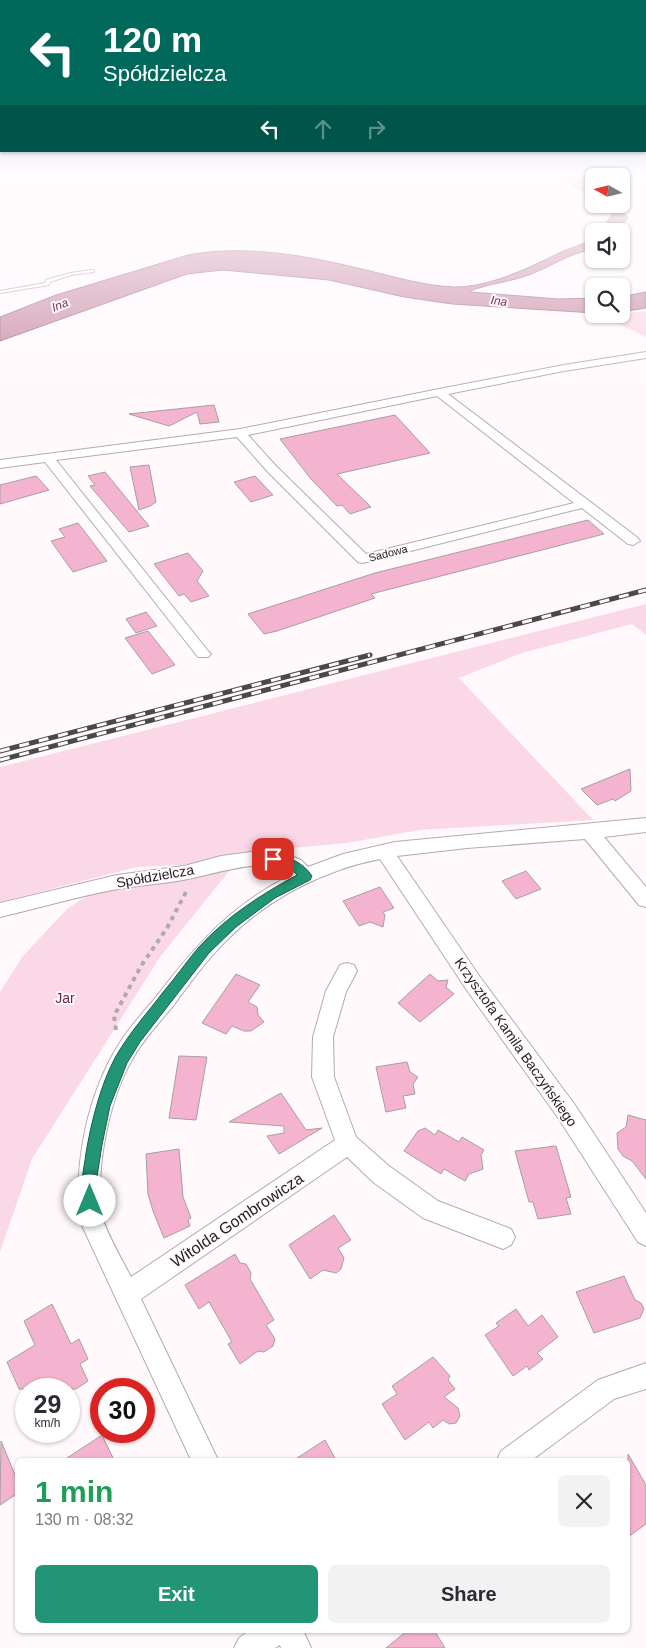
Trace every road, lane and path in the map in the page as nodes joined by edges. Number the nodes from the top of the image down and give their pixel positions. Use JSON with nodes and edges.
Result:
{"nodes":[{"id":1,"x":92,"y":271,"type":"dead end"},
{"id":2,"x":0,"y":292,"type":"edge"},
{"id":3,"x":646,"y":355,"type":"edge"},
{"id":4,"x":439,"y":392,"type":"junction"},
{"id":5,"x":240,"y":433,"type":"junction"},
{"id":6,"x":47,"y":458,"type":"junction"},
{"id":7,"x":0,"y":464,"type":"edge"},
{"id":8,"x":584,"y":504,"type":"junction"},
{"id":9,"x":632,"y":540,"type":"dead end"},
{"id":10,"x":203,"y":654,"type":"dead end"},
{"id":11,"x":646,"y":825,"type":"edge"},
{"id":12,"x":590,"y":832,"type":"junction"},
{"id":13,"x":385,"y":852,"type":"junction"},
{"id":14,"x":184,"y":873,"type":"junction"},
{"id":15,"x":306,"y":876,"type":"junction"},
{"id":16,"x":646,"y":900,"type":"edge"},
{"id":17,"x":0,"y":910,"type":"edge"},
{"id":18,"x":347,"y":971,"type":"dead end"},
{"id":19,"x":121,"y":1060,"type":"junction"},
{"id":20,"x":348,"y":1144,"type":"junction"},
{"id":21,"x":646,"y":1234,"type":"edge"},
{"id":22,"x":503,"y":1237,"type":"dead end"},
{"id":23,"x":126,"y":1295,"type":"junction"},
{"id":24,"x":646,"y":1376,"type":"edge"},
{"id":25,"x":204,"y":1458,"type":"edge"},
{"id":26,"x":513,"y":1458,"type":"edge"},
{"id":27,"x":272,"y":1633,"type":"edge"},
{"id":28,"x":289,"y":1633,"type":"edge"},
{"id":29,"x":249,"y":1648,"type":"edge"},
{"id":30,"x":296,"y":1648,"type":"edge"}],
"edges":[{"from":1,"to":2,"type":"lane"},
{"from":3,"to":4,"type":"street"},
{"from":4,"to":5,"type":"street"},
{"from":4,"to":8,"type":"street"},
{"from":5,"to":6,"type":"street"},
{"from":5,"to":8,"type":"street","name":"Sadowa"},
{"from":6,"to":7,"type":"street"},
{"from":6,"to":10,"type":"street"},
{"from":8,"to":9,"type":"street"},
{"from":11,"to":12,"type":"street"},
{"from":12,"to":13,"type":"street"},
{"from":12,"to":16,"type":"street"},
{"from":13,"to":15,"type":"street"},
{"from":13,"to":21,"type":"street","name":"Krzysztofa Kamila Baczyńskiego"},
{"from":14,"to":15,"type":"street","name":"Spółdzielcza"},
{"from":14,"to":17,"type":"street","name":"Spółdzielcza"},
{"from":14,"to":19,"type":"path"},
{"from":15,"to":19,"type":"street"},
{"from":18,"to":20,"type":"street"},
{"from":19,"to":23,"type":"street"},
{"from":20,"to":22,"type":"street"},
{"from":20,"to":23,"type":"street","name":"Witolda Gombrowicza"},
{"from":23,"to":25,"type":"street"},
{"from":24,"to":26,"type":"street"},
{"from":27,"to":29,"type":"street"},
{"from":28,"to":30,"type":"street"}]}
